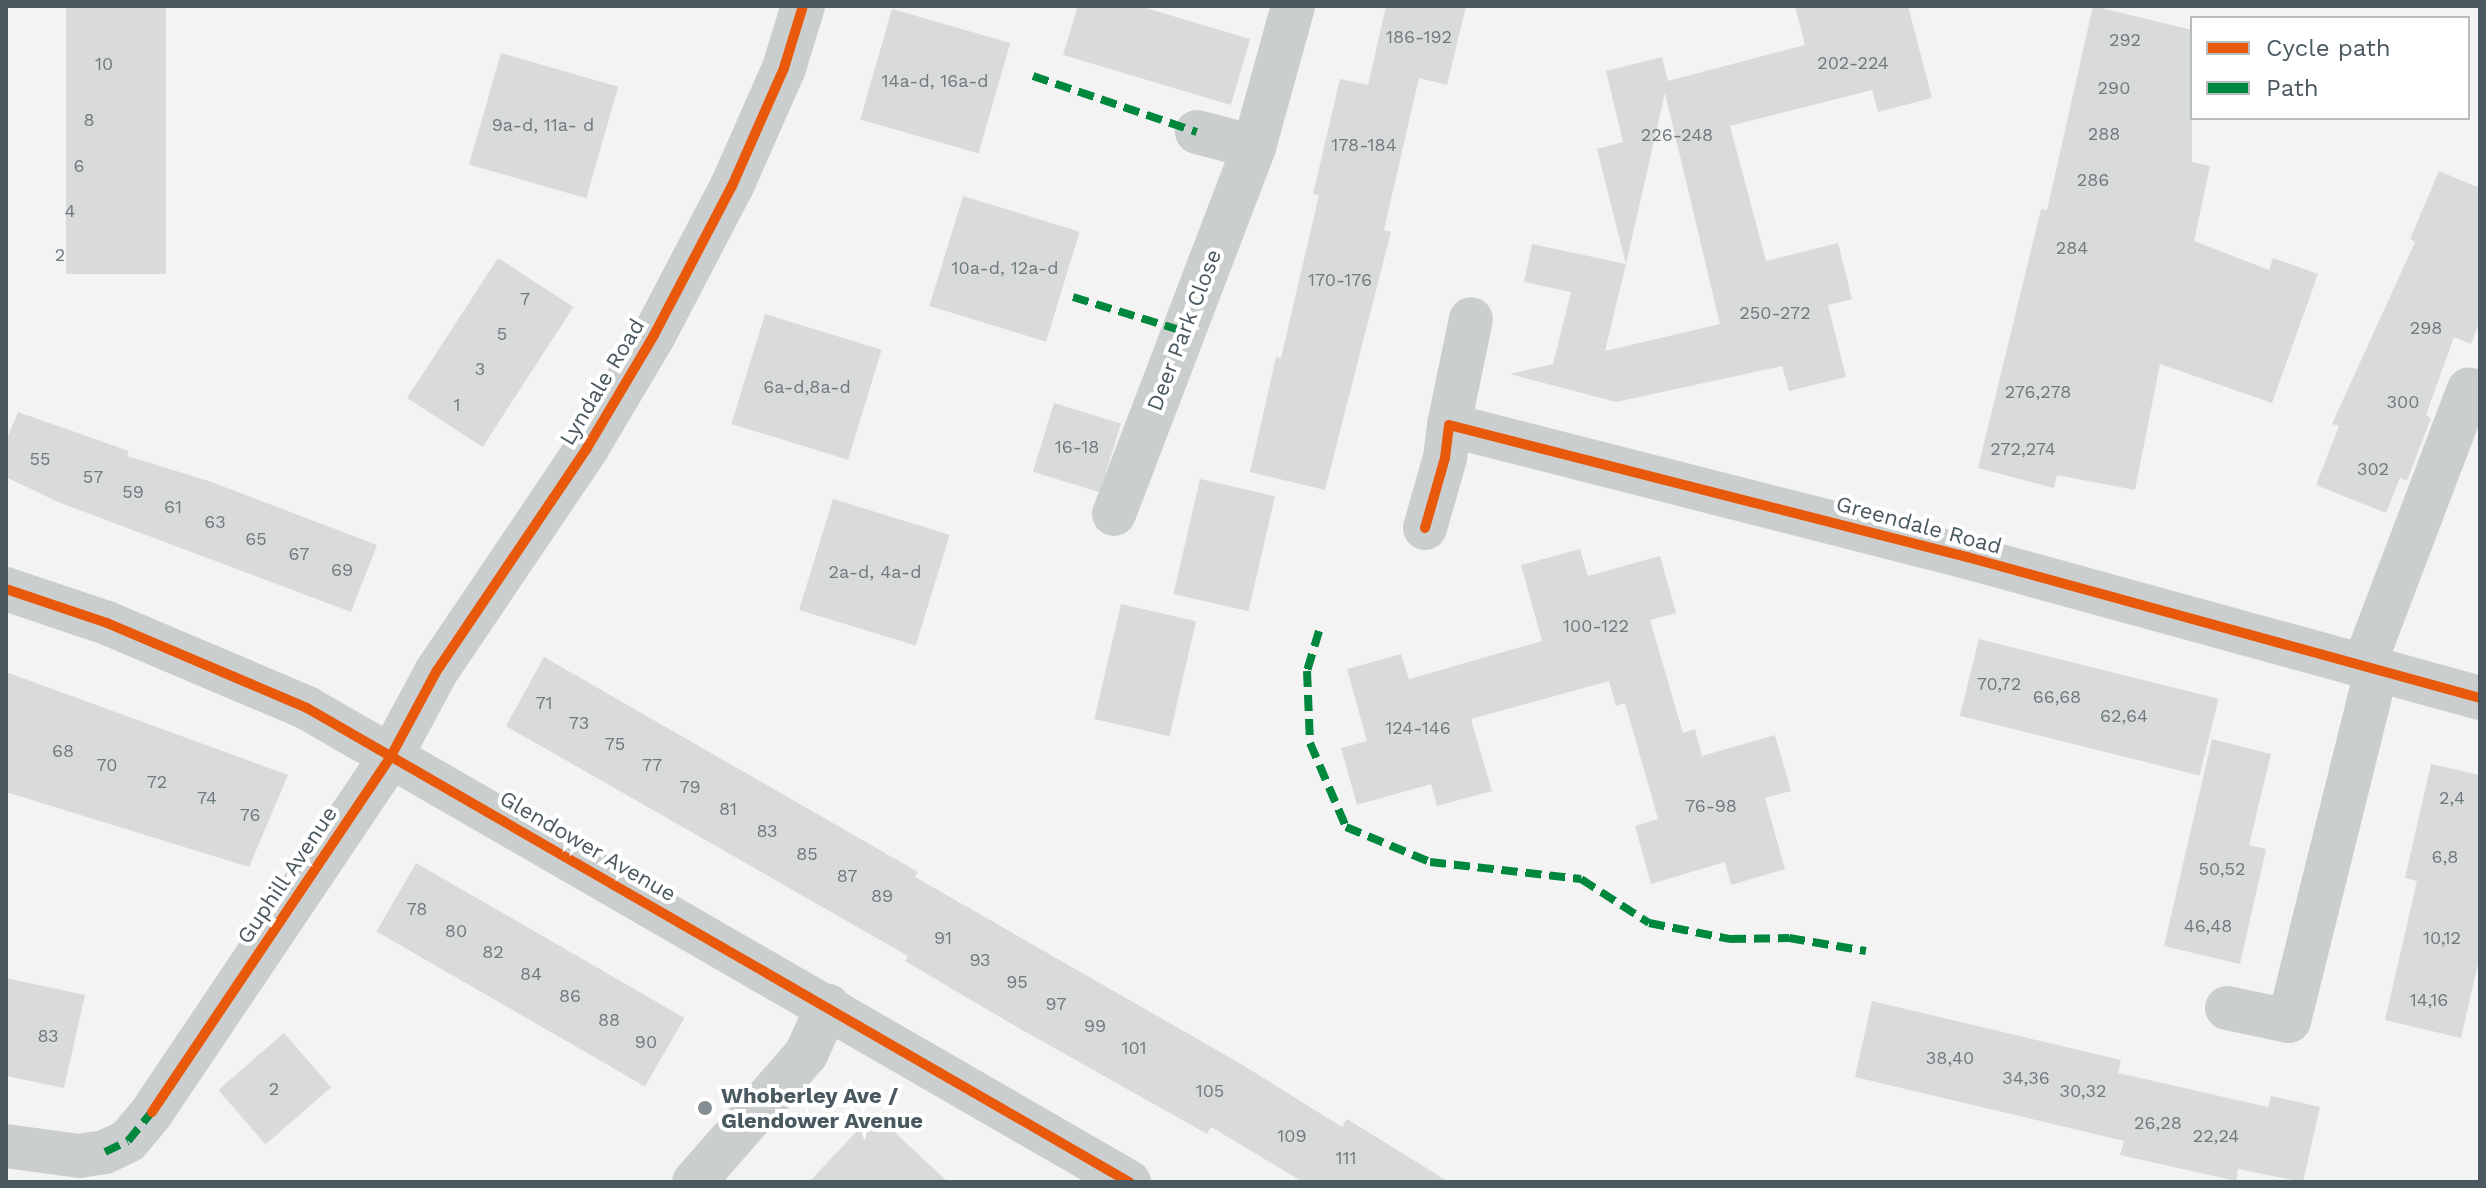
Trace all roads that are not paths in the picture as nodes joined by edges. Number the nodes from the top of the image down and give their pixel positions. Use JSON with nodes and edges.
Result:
{"nodes":[{"id":1,"x":803,"y":6,"type":"edge"},
{"id":2,"x":1293,"y":6,"type":"edge"},
{"id":3,"x":1197,"y":132,"type":"dead end"},
{"id":4,"x":1254,"y":147,"type":"junction"},
{"id":5,"x":1471,"y":319,"type":"dead end"},
{"id":6,"x":2469,"y":389,"type":"dead end"},
{"id":7,"x":1449,"y":425,"type":"junction"},
{"id":8,"x":1114,"y":514,"type":"dead end"},
{"id":9,"x":1425,"y":528,"type":"dead end"},
{"id":10,"x":6,"y":589,"type":"edge"},
{"id":11,"x":2369,"y":670,"type":"junction"},
{"id":12,"x":2480,"y":698,"type":"edge"},
{"id":13,"x":391,"y":756,"type":"junction"},
{"id":14,"x":828,"y":1006,"type":"junction"},
{"id":15,"x":2227,"y":1008,"type":"dead end"},
{"id":16,"x":6,"y":1146,"type":"edge"},
{"id":17,"x":694,"y":1182,"type":"edge"},
{"id":18,"x":1129,"y":1182,"type":"edge"}],
"edges":[{"from":1,"to":13,"type":"street","name":"Lyndale Road"},
{"from":2,"to":4,"type":"street","name":"Deer Park Close"},
{"from":3,"to":4,"type":"street"},
{"from":4,"to":8,"type":"street","name":"Deer Park Close"},
{"from":5,"to":7,"type":"street"},
{"from":6,"to":11,"type":"street"},
{"from":7,"to":9,"type":"street"},
{"from":7,"to":11,"type":"street","name":"Greendale Road"},
{"from":10,"to":13,"type":"street","name":"Glendower Avenue"},
{"from":11,"to":12,"type":"street","name":"Greendale Road"},
{"from":11,"to":15,"type":"street"},
{"from":13,"to":14,"type":"street","name":"Glendower Avenue"},
{"from":13,"to":16,"type":"street","name":"Guphill Avenue"},
{"from":14,"to":17,"type":"street"},
{"from":14,"to":18,"type":"street","name":"Glendower Avenue"}]}
